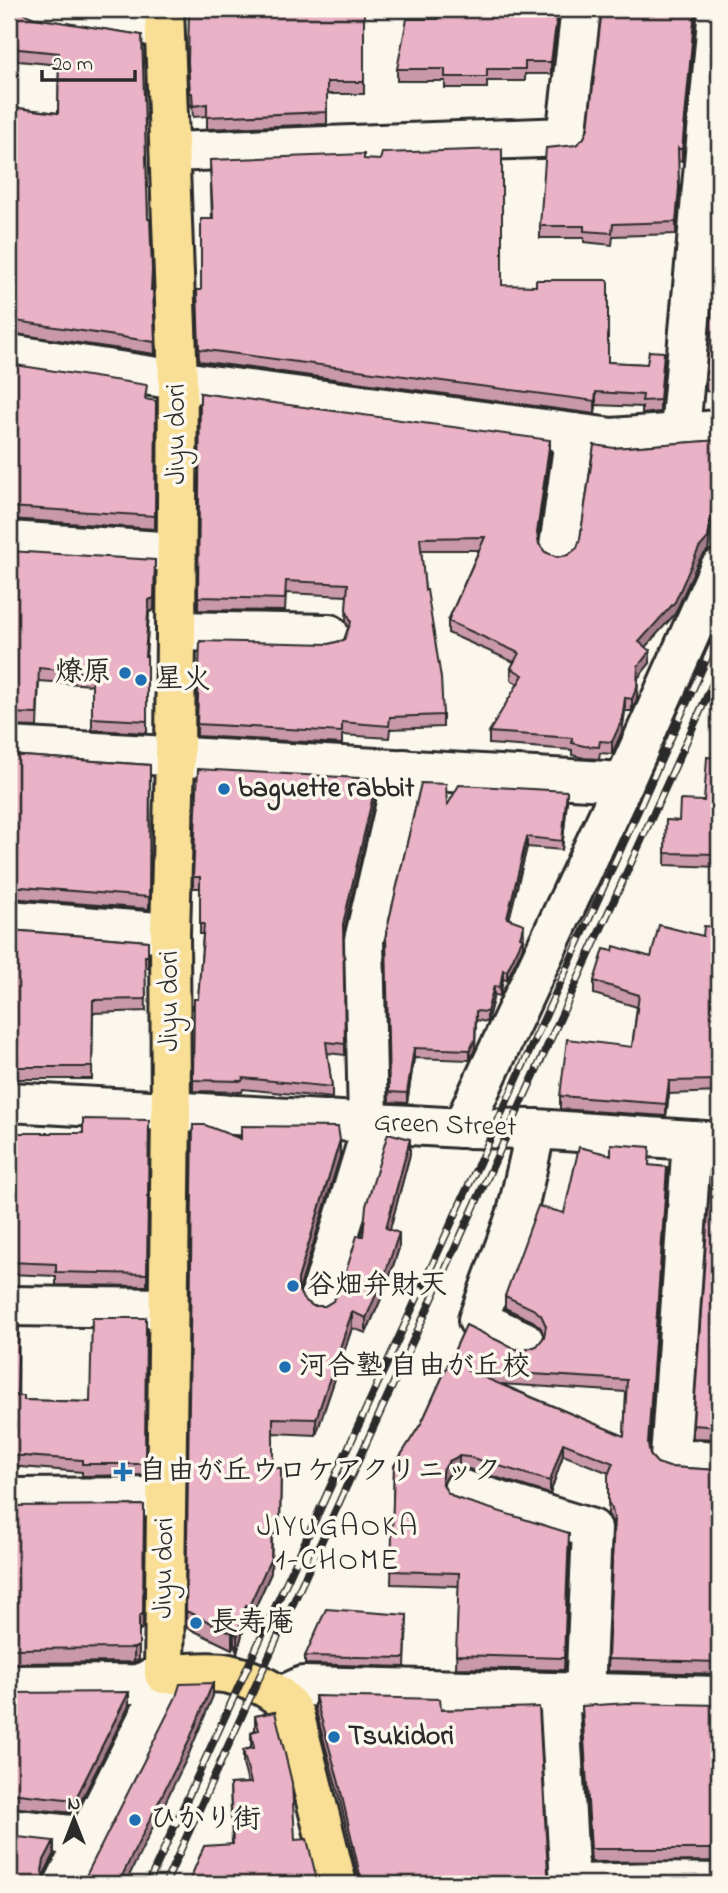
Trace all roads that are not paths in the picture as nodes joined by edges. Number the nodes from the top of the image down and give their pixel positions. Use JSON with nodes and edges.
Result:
{"nodes":[{"id":1,"x":38,"y":9,"type":"edge"},
{"id":2,"x":581,"y":9,"type":"edge"},
{"id":3,"x":718,"y":9,"type":"edge"},
{"id":4,"x":164,"y":18,"type":"edge"},
{"id":5,"x":170,"y":152,"type":"junction"},
{"id":6,"x":9,"y":354,"type":"edge"},
{"id":7,"x":178,"y":381,"type":"junction"},
{"id":8,"x":719,"y":430,"type":"edge"},
{"id":9,"x":680,"y":431,"type":"junction"},
{"id":10,"x":575,"y":433,"type":"junction"},
{"id":11,"x":9,"y":541,"type":"edge"},
{"id":12,"x":559,"y":547,"type":"dead end"},
{"id":13,"x":176,"y":552,"type":"junction"},
{"id":14,"x":719,"y":569,"type":"edge"},
{"id":15,"x":176,"y":631,"type":"junction"},
{"id":16,"x":329,"y":634,"type":"dead end"},
{"id":17,"x":9,"y":747,"type":"edge"},
{"id":18,"x":175,"y":758,"type":"junction"},
{"id":19,"x":404,"y":769,"type":"junction"},
{"id":20,"x":624,"y":782,"type":"junction"},
{"id":21,"x":9,"y":920,"type":"edge"},
{"id":22,"x":170,"y":933,"type":"junction"},
{"id":23,"x":9,"y":1102,"type":"edge"},
{"id":24,"x":171,"y":1112,"type":"junction"},
{"id":25,"x":371,"y":1123,"type":"junction"},
{"id":26,"x":462,"y":1128,"type":"junction"},
{"id":27,"x":536,"y":1129,"type":"junction"},
{"id":28,"x":706,"y":1141,"type":"edge"},
{"id":29,"x":319,"y":1300,"type":"dead end"},
{"id":30,"x":9,"y":1306,"type":"edge"},
{"id":31,"x":168,"y":1308,"type":"junction"},
{"id":32,"x":524,"y":1340,"type":"dead end"},
{"id":33,"x":719,"y":1461,"type":"edge"},
{"id":34,"x":463,"y":1490,"type":"dead end"},
{"id":35,"x":166,"y":1497,"type":"junction"},
{"id":36,"x":9,"y":1498,"type":"edge"},
{"id":37,"x":164,"y":1674,"type":"junction"},
{"id":38,"x":9,"y":1685,"type":"edge"},
{"id":39,"x":572,"y":1694,"type":"junction"},
{"id":40,"x":281,"y":1696,"type":"junction"},
{"id":41,"x":719,"y":1696,"type":"edge"},
{"id":42,"x":9,"y":1828,"type":"edge"},
{"id":43,"x":88,"y":1837,"type":"junction"},
{"id":44,"x":64,"y":1884,"type":"edge"},
{"id":45,"x":337,"y":1884,"type":"edge"},
{"id":46,"x":569,"y":1884,"type":"edge"},
{"id":47,"x":579,"y":1884,"type":"edge"},
{"id":48,"x":719,"y":1884,"type":"edge"}],
"edges":[{"from":1,"to":4,"type":"street"},
{"from":2,"to":5,"type":"street"},
{"from":3,"to":9,"type":"street"},
{"from":4,"to":5,"type":"main road","name":"Jiyu dori"},
{"from":5,"to":7,"type":"main road","name":"Jiyu dori"},
{"from":6,"to":7,"type":"street"},
{"from":7,"to":10,"type":"street"},
{"from":7,"to":13,"type":"main road","name":"Jiyu dori"},
{"from":8,"to":9,"type":"street"},
{"from":9,"to":10,"type":"street"},
{"from":10,"to":12,"type":"street"},
{"from":11,"to":13,"type":"street"},
{"from":13,"to":15,"type":"main road","name":"Jiyu dori"},
{"from":14,"to":20,"type":"street"},
{"from":15,"to":16,"type":"street"},
{"from":15,"to":18,"type":"main road","name":"Jiyu dori"},
{"from":17,"to":18,"type":"street"},
{"from":18,"to":19,"type":"street"},
{"from":18,"to":22,"type":"main road","name":"Jiyu dori"},
{"from":19,"to":20,"type":"street"},
{"from":19,"to":25,"type":"street"},
{"from":20,"to":26,"type":"street"},
{"from":21,"to":22,"type":"street"},
{"from":22,"to":24,"type":"main road","name":"Jiyu dori"},
{"from":23,"to":24,"type":"street","name":"Green Street"},
{"from":24,"to":25,"type":"street","name":"Green Street"},
{"from":24,"to":31,"type":"main road","name":"Jiyu dori"},
{"from":25,"to":26,"type":"street","name":"Green Street"},
{"from":25,"to":29,"type":"street"},
{"from":26,"to":27,"type":"street","name":"Green Street"},
{"from":27,"to":28,"type":"street","name":"Green Street"},
{"from":27,"to":32,"type":"street"},
{"from":28,"to":33,"type":"street"},
{"from":30,"to":31,"type":"street"},
{"from":31,"to":35,"type":"main road","name":"Jiyu dori"},
{"from":34,"to":39,"type":"street"},
{"from":35,"to":36,"type":"street"},
{"from":35,"to":37,"type":"main road","name":"Jiyu dori"},
{"from":37,"to":38,"type":"street"},
{"from":37,"to":40,"type":"main road"},
{"from":37,"to":43,"type":"street"},
{"from":39,"to":40,"type":"street"},
{"from":39,"to":41,"type":"street"},
{"from":39,"to":46,"type":"street"},
{"from":40,"to":45,"type":"main road"},
{"from":42,"to":43,"type":"street"},
{"from":43,"to":44,"type":"street"},
{"from":47,"to":48,"type":"street"}]}
